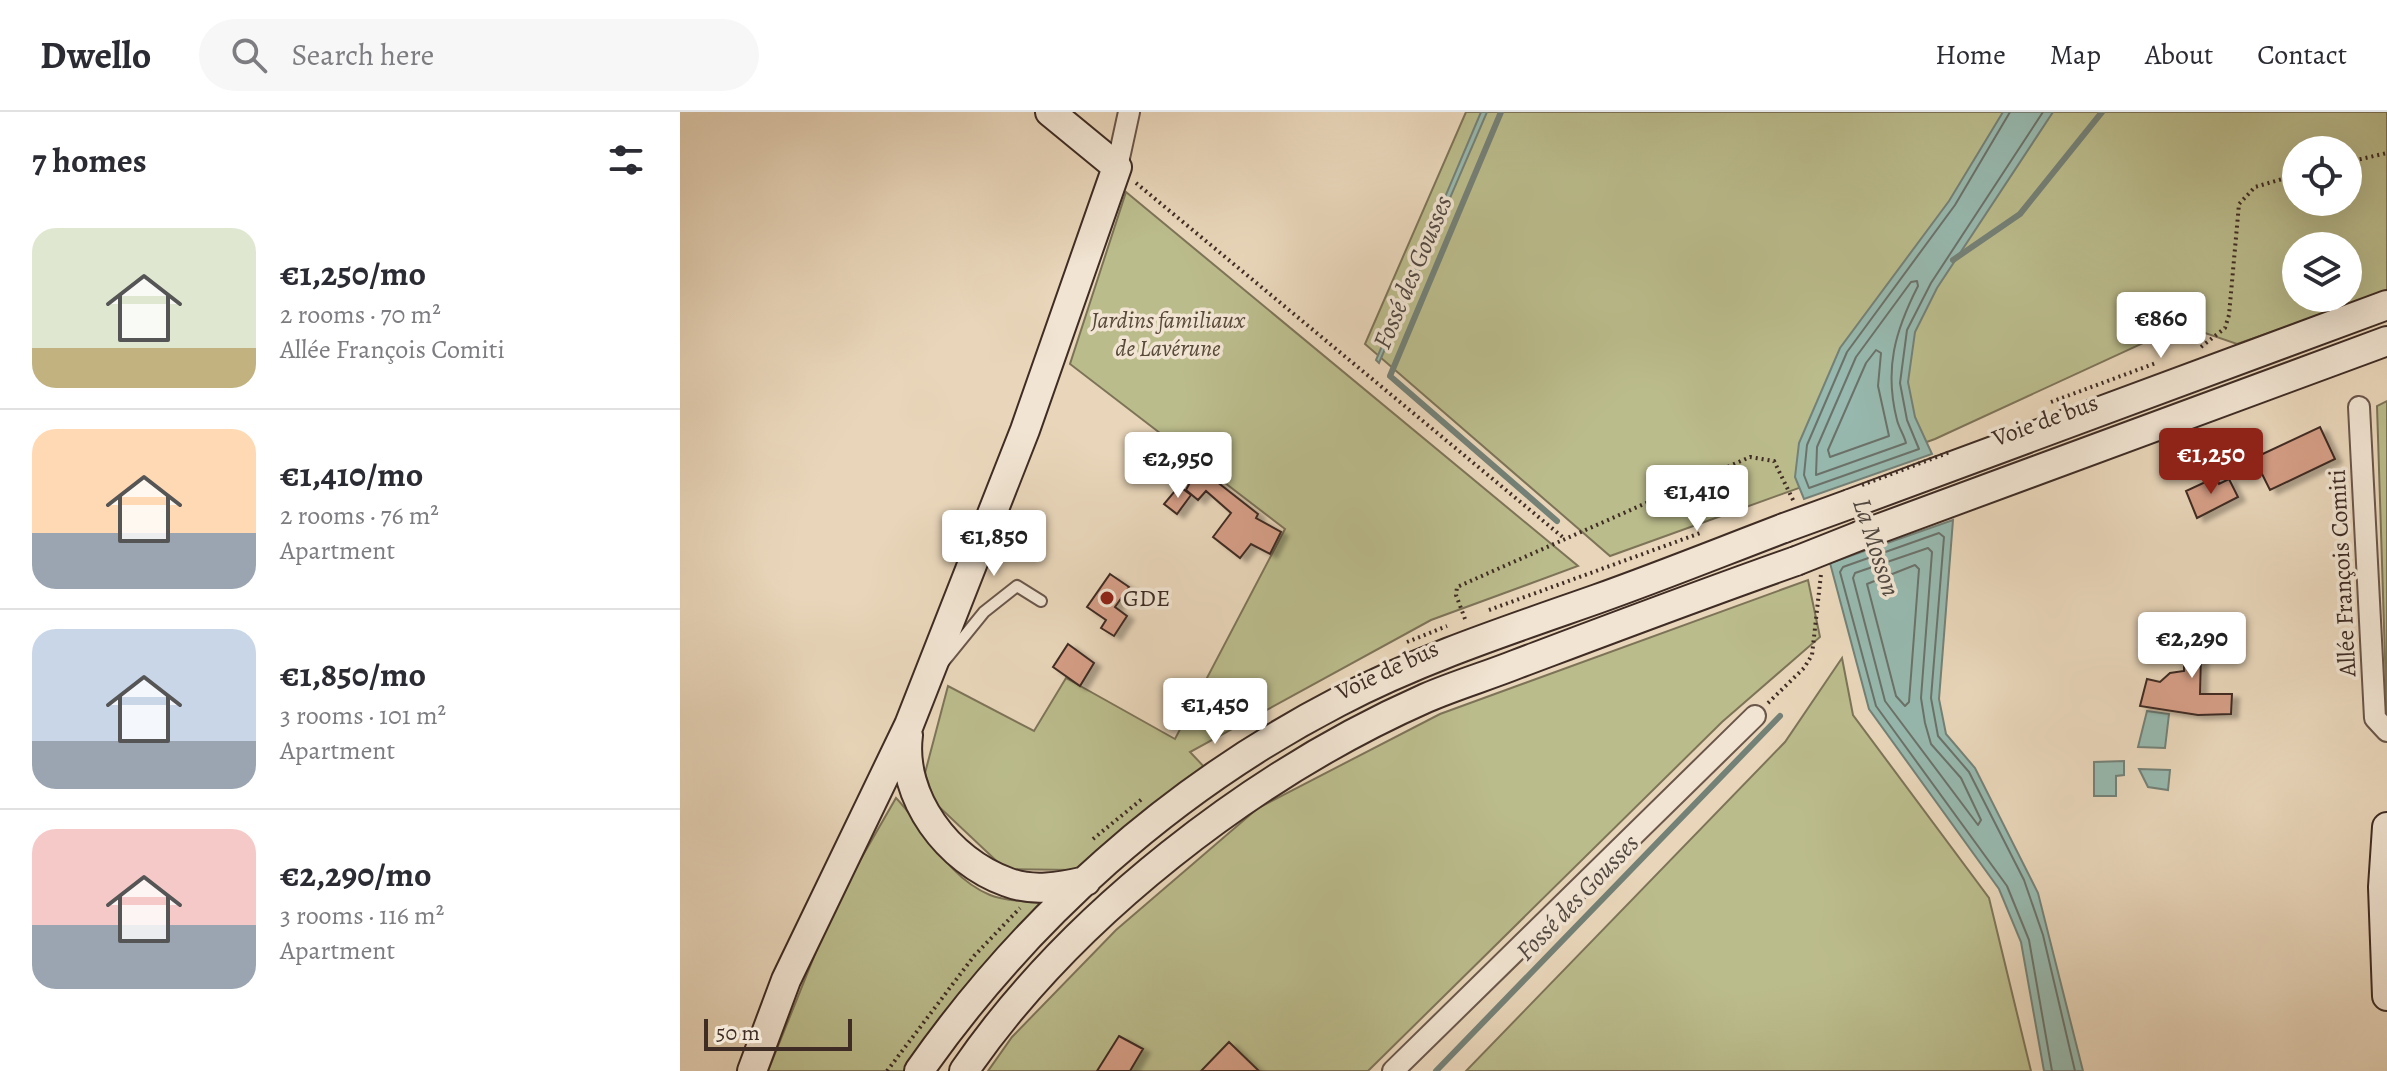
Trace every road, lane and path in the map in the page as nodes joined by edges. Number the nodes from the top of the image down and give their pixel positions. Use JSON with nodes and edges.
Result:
{"nodes":[{"id":1,"x":1050,"y":112,"type":"edge"},
{"id":2,"x":1129,"y":112,"type":"edge"},
{"id":3,"x":2387,"y":153,"type":"edge"},
{"id":4,"x":2362,"y":159,"type":"edge"},
{"id":5,"x":1117,"y":167,"type":"junction"},
{"id":6,"x":2282,"y":179,"type":"edge"},
{"id":7,"x":2387,"y":305,"type":"edge"},
{"id":8,"x":2387,"y":314,"type":"edge"},
{"id":9,"x":2387,"y":341,"type":"edge"},
{"id":10,"x":2195,"y":350,"type":"dead end"},
{"id":11,"x":2166,"y":360,"type":"dead end"},
{"id":12,"x":2045,"y":404,"type":"dead end"},
{"id":13,"x":2359,"y":407,"type":"dead end"},
{"id":14,"x":1957,"y":467,"type":"junction"},
{"id":15,"x":1794,"y":502,"type":"dead end"},
{"id":16,"x":1851,"y":511,"type":"dead end"},
{"id":17,"x":1564,"y":539,"type":"junction"},
{"id":18,"x":1796,"y":547,"type":"junction"},
{"id":19,"x":1041,"y":601,"type":"dead end"},
{"id":20,"x":1465,"y":619,"type":"dead end"},
{"id":21,"x":927,"y":677,"type":"junction"},
{"id":22,"x":1755,"y":716,"type":"joint"},
{"id":23,"x":909,"y":725,"type":"junction"},
{"id":24,"x":2387,"y":731,"type":"edge"},
{"id":25,"x":907,"y":775,"type":"junction"},
{"id":26,"x":875,"y":794,"type":"junction"},
{"id":27,"x":2387,"y":827,"type":"edge"},
{"id":28,"x":1086,"y":881,"type":"junction"},
{"id":29,"x":2387,"y":996,"type":"edge"},
{"id":30,"x":752,"y":1071,"type":"edge"},
{"id":31,"x":919,"y":1071,"type":"edge"},
{"id":32,"x":929,"y":1071,"type":"edge"},
{"id":33,"x":964,"y":1071,"type":"edge"},
{"id":34,"x":1393,"y":1071,"type":"edge"}],
"edges":[{"from":1,"to":5,"type":"main road"},
{"from":2,"to":5,"type":"street"},
{"from":3,"to":4,"type":"path"},
{"from":5,"to":17,"type":"path"},
{"from":5,"to":21,"type":"main road"},
{"from":6,"to":10,"type":"path"},
{"from":7,"to":14,"type":"main road"},
{"from":8,"to":14,"type":"lane","name":"Voie de bus"},
{"from":9,"to":14,"type":"main road"},
{"from":11,"to":12,"type":"path"},
{"from":13,"to":24,"type":"street","name":"Allée François Comiti"},
{"from":14,"to":16,"type":"lane","name":"Voie de bus"},
{"from":14,"to":18,"type":"main road","bridge":true},
{"from":15,"to":17,"type":"path"},
{"from":17,"to":20,"type":"path"},
{"from":18,"to":22,"type":"path"},
{"from":18,"to":28,"type":"main road"},
{"from":18,"to":32,"type":"lane","name":"Voie de bus"},
{"from":18,"to":33,"type":"main road"},
{"from":19,"to":21,"type":"lane"},
{"from":21,"to":23,"type":"main road"},
{"from":22,"to":34,"type":"street"},
{"from":23,"to":25,"type":"main road"},
{"from":23,"to":26,"type":"main road"},
{"from":25,"to":26,"type":"main road"},
{"from":25,"to":28,"type":"main road"},
{"from":26,"to":30,"type":"main road"},
{"from":27,"to":29,"type":"main road"},
{"from":28,"to":31,"type":"main road"}]}
